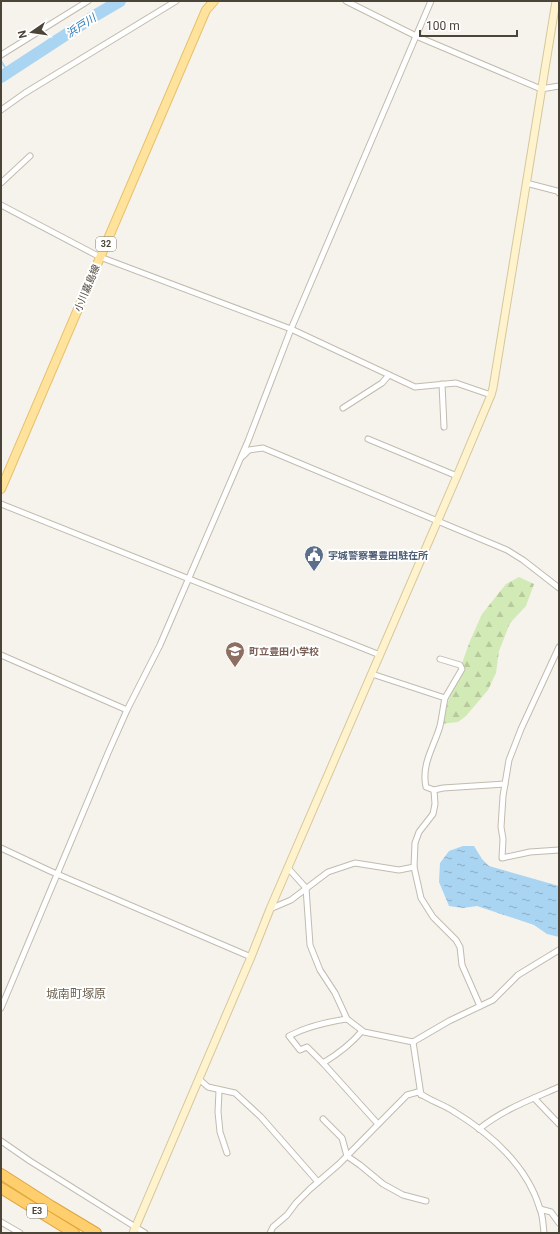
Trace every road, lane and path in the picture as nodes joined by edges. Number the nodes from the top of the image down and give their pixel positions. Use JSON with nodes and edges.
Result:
{"nodes":[{"id":1,"x":88,"y":1,"type":"edge"},
{"id":2,"x":176,"y":1,"type":"edge"},
{"id":3,"x":214,"y":1,"type":"edge"},
{"id":4,"x":346,"y":1,"type":"edge"},
{"id":5,"x":430,"y":1,"type":"edge"},
{"id":6,"x":556,"y":1,"type":"edge"},
{"id":7,"x":416,"y":36,"type":"junction"},
{"id":8,"x":1,"y":55,"type":"edge"},
{"id":9,"x":559,"y":86,"type":"edge"},
{"id":10,"x":541,"y":89,"type":"junction"},
{"id":11,"x":1,"y":110,"type":"edge"},
{"id":12,"x":30,"y":156,"type":"dead end"},
{"id":13,"x":1,"y":183,"type":"edge"},
{"id":14,"x":526,"y":183,"type":"junction"},
{"id":15,"x":559,"y":193,"type":"edge"},
{"id":16,"x":1,"y":204,"type":"edge"},
{"id":17,"x":100,"y":257,"type":"junction"},
{"id":18,"x":291,"y":329,"type":"junction"},
{"id":19,"x":389,"y":375,"type":"junction"},
{"id":20,"x":442,"y":384,"type":"junction"},
{"id":21,"x":491,"y":395,"type":"junction"},
{"id":22,"x":344,"y":408,"type":"dead end"},
{"id":23,"x":444,"y":427,"type":"dead end"},
{"id":24,"x":368,"y":439,"type":"dead end"},
{"id":25,"x":240,"y":459,"type":"junction"},
{"id":26,"x":457,"y":476,"type":"junction"},
{"id":27,"x":1,"y":489,"type":"edge"},
{"id":28,"x":1,"y":504,"type":"edge"},
{"id":29,"x":438,"y":522,"type":"junction"},
{"id":30,"x":188,"y":579,"type":"junction"},
{"id":31,"x":559,"y":588,"type":"edge"},
{"id":32,"x":559,"y":647,"type":"edge"},
{"id":33,"x":1,"y":655,"type":"edge"},
{"id":34,"x":380,"y":655,"type":"junction"},
{"id":35,"x":440,"y":659,"type":"dead end"},
{"id":36,"x":372,"y":674,"type":"junction"},
{"id":37,"x":445,"y":698,"type":"junction"},
{"id":38,"x":127,"y":710,"type":"junction"},
{"id":39,"x":505,"y":784,"type":"junction"},
{"id":40,"x":434,"y":790,"type":"junction"},
{"id":41,"x":1,"y":848,"type":"edge"},
{"id":42,"x":559,"y":850,"type":"edge"},
{"id":43,"x":414,"y":867,"type":"junction"},
{"id":44,"x":288,"y":868,"type":"junction"},
{"id":45,"x":58,"y":874,"type":"junction"},
{"id":46,"x":306,"y":888,"type":"junction"},
{"id":47,"x":270,"y":909,"type":"junction"},
{"id":48,"x":559,"y":950,"type":"edge"},
{"id":49,"x":251,"y":957,"type":"junction"},
{"id":50,"x":480,"y":1006,"type":"junction"},
{"id":51,"x":1,"y":1008,"type":"edge"},
{"id":52,"x":347,"y":1019,"type":"junction"},
{"id":53,"x":362,"y":1031,"type":"junction"},
{"id":54,"x":413,"y":1042,"type":"junction"},
{"id":55,"x":323,"y":1063,"type":"junction"},
{"id":56,"x":199,"y":1079,"type":"junction"},
{"id":57,"x":559,"y":1087,"type":"edge"},
{"id":58,"x":219,"y":1091,"type":"junction"},
{"id":59,"x":421,"y":1095,"type":"junction"},
{"id":60,"x":534,"y":1098,"type":"junction"},
{"id":61,"x":323,"y":1120,"type":"dead end"},
{"id":62,"x":378,"y":1124,"type":"junction"},
{"id":63,"x":559,"y":1124,"type":"edge"},
{"id":64,"x":480,"y":1129,"type":"junction"},
{"id":65,"x":1,"y":1141,"type":"edge"},
{"id":66,"x":227,"y":1153,"type":"dead end"},
{"id":67,"x":346,"y":1156,"type":"junction"},
{"id":68,"x":1,"y":1168,"type":"edge"},
{"id":69,"x":1,"y":1174,"type":"edge"},
{"id":70,"x":318,"y":1182,"type":"junction"},
{"id":71,"x":1,"y":1188,"type":"edge"},
{"id":72,"x":1,"y":1196,"type":"edge"},
{"id":73,"x":426,"y":1201,"type":"dead end"},
{"id":74,"x":51,"y":1206,"type":"junction"},
{"id":75,"x":540,"y":1209,"type":"junction"},
{"id":76,"x":1,"y":1222,"type":"edge"},
{"id":77,"x":559,"y":1223,"type":"edge"},
{"id":78,"x":134,"y":1230,"type":"edge"},
{"id":79,"x":20,"y":1233,"type":"edge"},
{"id":80,"x":65,"y":1233,"type":"edge"},
{"id":81,"x":74,"y":1233,"type":"edge"},
{"id":82,"x":96,"y":1233,"type":"edge"},
{"id":83,"x":145,"y":1233,"type":"edge"},
{"id":84,"x":270,"y":1233,"type":"edge"},
{"id":85,"x":544,"y":1233,"type":"edge"}],
"edges":[{"from":1,"to":8,"type":"street"},
{"from":2,"to":11,"type":"street"},
{"from":3,"to":17,"type":"main road","name":"小川嘉島線","number":"32"},
{"from":4,"to":7,"type":"street"},
{"from":5,"to":7,"type":"street"},
{"from":6,"to":10,"type":"street"},
{"from":7,"to":10,"type":"street"},
{"from":7,"to":18,"type":"street"},
{"from":9,"to":10,"type":"street"},
{"from":10,"to":14,"type":"street"},
{"from":12,"to":13,"type":"street"},
{"from":14,"to":15,"type":"street"},
{"from":14,"to":21,"type":"street"},
{"from":16,"to":17,"type":"street"},
{"from":17,"to":18,"type":"street"},
{"from":17,"to":27,"type":"main road","name":"小川嘉島線","number":"32"},
{"from":18,"to":19,"type":"street"},
{"from":18,"to":25,"type":"street"},
{"from":19,"to":20,"type":"street"},
{"from":19,"to":22,"type":"street"},
{"from":20,"to":21,"type":"street"},
{"from":20,"to":23,"type":"street"},
{"from":21,"to":26,"type":"street"},
{"from":24,"to":26,"type":"street"},
{"from":25,"to":29,"type":"street"},
{"from":25,"to":30,"type":"street"},
{"from":26,"to":29,"type":"street"},
{"from":28,"to":30,"type":"street"},
{"from":29,"to":31,"type":"street"},
{"from":29,"to":34,"type":"street"},
{"from":30,"to":34,"type":"street"},
{"from":30,"to":38,"type":"street"},
{"from":32,"to":39,"type":"street"},
{"from":33,"to":38,"type":"street"},
{"from":34,"to":36,"type":"street"},
{"from":35,"to":37,"type":"street"},
{"from":36,"to":37,"type":"street"},
{"from":36,"to":44,"type":"street"},
{"from":37,"to":40,"type":"street"},
{"from":38,"to":45,"type":"street"},
{"from":39,"to":40,"type":"street"},
{"from":39,"to":42,"type":"street"},
{"from":40,"to":43,"type":"street"},
{"from":41,"to":45,"type":"street"},
{"from":43,"to":46,"type":"street"},
{"from":43,"to":50,"type":"street"},
{"from":44,"to":46,"type":"street"},
{"from":44,"to":47,"type":"street"},
{"from":45,"to":49,"type":"street"},
{"from":45,"to":51,"type":"street"},
{"from":46,"to":47,"type":"street"},
{"from":46,"to":52,"type":"street"},
{"from":47,"to":49,"type":"street"},
{"from":48,"to":50,"type":"street"},
{"from":49,"to":56,"type":"street"},
{"from":50,"to":54,"type":"street"},
{"from":52,"to":53,"type":"street"},
{"from":52,"to":55,"type":"street"},
{"from":53,"to":54,"type":"street"},
{"from":53,"to":55,"type":"street"},
{"from":54,"to":59,"type":"street"},
{"from":55,"to":62,"type":"street"},
{"from":56,"to":58,"type":"street"},
{"from":56,"to":78,"type":"street"},
{"from":57,"to":60,"type":"street"},
{"from":58,"to":66,"type":"street"},
{"from":58,"to":70,"type":"street"},
{"from":59,"to":62,"type":"street"},
{"from":59,"to":64,"type":"street"},
{"from":60,"to":63,"type":"street"},
{"from":60,"to":64,"type":"street"},
{"from":61,"to":67,"type":"street"},
{"from":62,"to":67,"type":"street"},
{"from":64,"to":75,"type":"street"},
{"from":65,"to":78,"type":"street"},
{"from":67,"to":70,"type":"street"},
{"from":67,"to":73,"type":"street"},
{"from":68,"to":74,"type":"highway"},
{"from":69,"to":74,"type":"highway","number":"E3"},
{"from":70,"to":84,"type":"street"},
{"from":71,"to":81,"type":"highway","number":"E3"},
{"from":72,"to":80,"type":"highway"},
{"from":74,"to":82,"type":"highway","number":"E3"},
{"from":75,"to":77,"type":"street"},
{"from":75,"to":85,"type":"street"},
{"from":76,"to":79,"type":"street"},
{"from":78,"to":83,"type":"street"}]}
